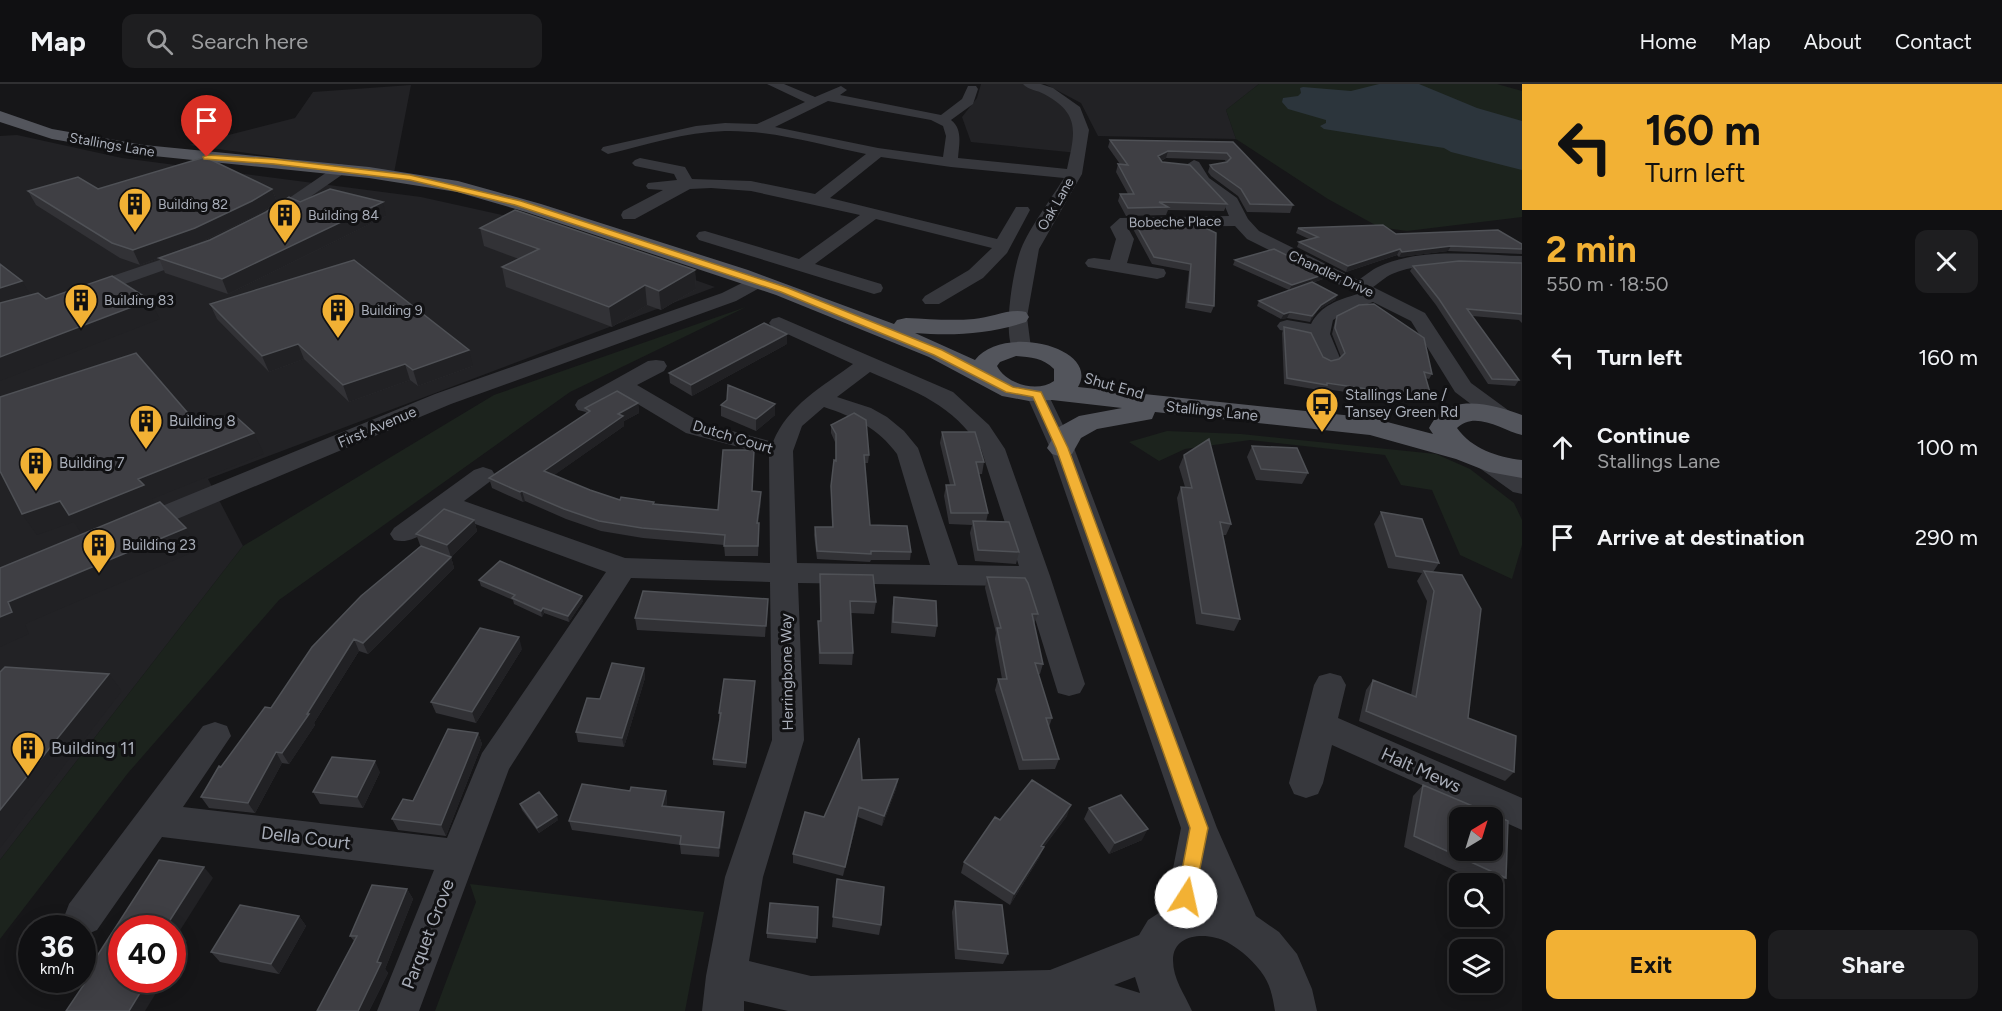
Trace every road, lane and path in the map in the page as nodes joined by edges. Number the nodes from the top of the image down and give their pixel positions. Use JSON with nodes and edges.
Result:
{"nodes":[{"id":1,"x":773,"y":84,"type":"edge"},
{"id":2,"x":852,"y":84,"type":"edge"},
{"id":3,"x":1029,"y":84,"type":"edge"},
{"id":4,"x":972,"y":89,"type":"dead end"},
{"id":5,"x":821,"y":99,"type":"junction"},
{"id":6,"x":920,"y":114,"type":"junction"},
{"id":7,"x":1,"y":118,"type":"edge"},
{"id":8,"x":942,"y":120,"type":"junction"},
{"id":9,"x":906,"y":124,"type":"dead end"},
{"id":10,"x":761,"y":128,"type":"junction"},
{"id":11,"x":877,"y":147,"type":"junction"},
{"id":12,"x":608,"y":150,"type":"dead end"},
{"id":13,"x":950,"y":162,"type":"junction"},
{"id":14,"x":640,"y":163,"type":"dead end"},
{"id":15,"x":1175,"y":165,"type":"edge"},
{"id":16,"x":341,"y":169,"type":"junction"},
{"id":17,"x":1074,"y":174,"type":"junction"},
{"id":18,"x":687,"y":184,"type":"junction"},
{"id":19,"x":654,"y":186,"type":"dead end"},
{"id":20,"x":818,"y":199,"type":"junction"},
{"id":21,"x":1022,"y":210,"type":"dead end"},
{"id":22,"x":873,"y":213,"type":"junction"},
{"id":23,"x":628,"y":215,"type":"dead end"},
{"id":24,"x":1240,"y":221,"type":"junction"},
{"id":25,"x":253,"y":227,"type":"edge"},
{"id":26,"x":705,"y":237,"type":"dead end"},
{"id":27,"x":1002,"y":246,"type":"junction"},
{"id":28,"x":209,"y":248,"type":"edge"},
{"id":29,"x":1522,"y":261,"type":"edge"},
{"id":30,"x":1094,"y":263,"type":"dead end"},
{"id":31,"x":801,"y":266,"type":"junction"},
{"id":32,"x":1117,"y":266,"type":"junction"},
{"id":33,"x":1157,"y":273,"type":"dead end"},
{"id":34,"x":758,"y":281,"type":"junction"},
{"id":35,"x":874,"y":288,"type":"dead end"},
{"id":36,"x":784,"y":290,"type":"junction"},
{"id":37,"x":1367,"y":291,"type":"junction"},
{"id":38,"x":69,"y":297,"type":"edge"},
{"id":39,"x":932,"y":300,"type":"dead end"},
{"id":40,"x":1017,"y":317,"type":"junction"},
{"id":41,"x":779,"y":323,"type":"dead end"},
{"id":42,"x":906,"y":325,"type":"junction"},
{"id":43,"x":1287,"y":326,"type":"edge"},
{"id":44,"x":1319,"y":332,"type":"junction"},
{"id":45,"x":1010,"y":350,"type":"junction"},
{"id":46,"x":1329,"y":358,"type":"edge"},
{"id":47,"x":868,"y":363,"type":"junction"},
{"id":48,"x":656,"y":366,"type":"dead end"},
{"id":49,"x":990,"y":378,"type":"junction"},
{"id":50,"x":623,"y":386,"type":"junction"},
{"id":51,"x":1053,"y":386,"type":"junction"},
{"id":52,"x":1463,"y":387,"type":"junction"},
{"id":53,"x":820,"y":398,"type":"junction"},
{"id":54,"x":586,"y":405,"type":"edge"},
{"id":55,"x":1194,"y":409,"type":"junction"},
{"id":56,"x":1451,"y":417,"type":"junction"},
{"id":57,"x":1517,"y":423,"type":"edge"},
{"id":58,"x":1372,"y":428,"type":"junction"},
{"id":59,"x":1062,"y":448,"type":"junction"},
{"id":60,"x":781,"y":452,"type":"junction"},
{"id":61,"x":1476,"y":457,"type":"junction"},
{"id":62,"x":1522,"y":469,"type":"edge"},
{"id":63,"x":483,"y":475,"type":"dead end"},
{"id":64,"x":1522,"y":486,"type":"edge"},
{"id":65,"x":446,"y":504,"type":"junction"},
{"id":66,"x":122,"y":532,"type":"edge"},
{"id":67,"x":403,"y":534,"type":"dead end"},
{"id":68,"x":623,"y":568,"type":"junction"},
{"id":69,"x":784,"y":573,"type":"junction"},
{"id":70,"x":947,"y":575,"type":"junction"},
{"id":71,"x":1036,"y":576,"type":"junction"},
{"id":72,"x":1069,"y":684,"type":"dead end"},
{"id":73,"x":1330,"y":685,"type":"dead end"},
{"id":74,"x":1320,"y":725,"type":"junction"},
{"id":75,"x":215,"y":736,"type":"dead end"},
{"id":76,"x":1306,"y":783,"type":"dead end"},
{"id":77,"x":1522,"y":814,"type":"edge"},
{"id":78,"x":154,"y":820,"type":"junction"},
{"id":79,"x":1199,"y":828,"type":"junction"},
{"id":80,"x":458,"y":856,"type":"junction"},
{"id":81,"x":84,"y":915,"type":"edge"},
{"id":82,"x":1182,"y":920,"type":"junction"},
{"id":83,"x":1242,"y":929,"type":"junction"},
{"id":84,"x":1153,"y":950,"type":"junction"},
{"id":85,"x":1050,"y":990,"type":"junction"},
{"id":86,"x":725,"y":994,"type":"edge"},
{"id":87,"x":398,"y":1011,"type":"edge"},
{"id":88,"x":1134,"y":1011,"type":"edge"},
{"id":89,"x":1171,"y":1011,"type":"edge"},
{"id":90,"x":1296,"y":1011,"type":"edge"}],
"edges":[{"from":1,"to":5,"type":"street"},
{"from":2,"to":5,"type":"street"},
{"from":3,"to":17,"type":"street","name":"Oak Lane"},
{"from":4,"to":8,"type":"street"},
{"from":5,"to":6,"type":"street"},
{"from":5,"to":10,"type":"street"},
{"from":6,"to":8,"type":"street"},
{"from":6,"to":9,"type":"street"},
{"from":7,"to":16,"type":"main road","name":"Stallings Lane"},
{"from":8,"to":13,"type":"street"},
{"from":10,"to":11,"type":"street"},
{"from":10,"to":12,"type":"street"},
{"from":11,"to":13,"type":"street"},
{"from":11,"to":20,"type":"street"},
{"from":13,"to":17,"type":"street"},
{"from":14,"to":18,"type":"street"},
{"from":15,"to":24,"type":"street","name":"Chandler Drive"},
{"from":16,"to":25,"type":"street"},
{"from":16,"to":34,"type":"main road","name":"Stallings Lane"},
{"from":17,"to":40,"type":"street","name":"Oak Lane"},
{"from":18,"to":19,"type":"street"},
{"from":18,"to":20,"type":"street"},
{"from":18,"to":23,"type":"street"},
{"from":20,"to":22,"type":"street"},
{"from":21,"to":27,"type":"street"},
{"from":22,"to":27,"type":"street"},
{"from":22,"to":31,"type":"street"},
{"from":24,"to":32,"type":"street","name":"Bobeche Place"},
{"from":24,"to":37,"type":"street","name":"Chandler Drive"},
{"from":26,"to":31,"type":"street"},
{"from":27,"to":39,"type":"street"},
{"from":28,"to":38,"type":"street"},
{"from":29,"to":37,"type":"street"},
{"from":30,"to":32,"type":"street"},
{"from":31,"to":35,"type":"street"},
{"from":32,"to":33,"type":"street"},
{"from":34,"to":36,"type":"main road","name":"Stallings Lane"},
{"from":34,"to":66,"type":"street","name":"First Avenue"},
{"from":36,"to":42,"type":"main road"},
{"from":36,"to":49,"type":"main road","name":"Stallings Lane"},
{"from":37,"to":44,"type":"street"},
{"from":37,"to":52,"type":"street","name":"Chandler Drive"},
{"from":40,"to":42,"type":"main road"},
{"from":40,"to":45,"type":"street","name":"Oak Lane"},
{"from":41,"to":47,"type":"street"},
{"from":42,"to":45,"type":"main road"},
{"from":43,"to":44,"type":"street"},
{"from":44,"to":46,"type":"street"},
{"from":45,"to":49,"type":"main road"},
{"from":45,"to":51,"type":"main road"},
{"from":47,"to":53,"type":"street","name":"Herringbone Way"},
{"from":47,"to":71,"type":"street"},
{"from":48,"to":50,"type":"street"},
{"from":49,"to":51,"type":"main road","name":"Stallings Lane"},
{"from":50,"to":54,"type":"street"},
{"from":50,"to":60,"type":"street","name":"Dutch Court"},
{"from":51,"to":55,"type":"main road","name":"Stallings Lane"},
{"from":51,"to":59,"type":"street"},
{"from":52,"to":56,"type":"street"},
{"from":52,"to":57,"type":"street","name":"Chandler Drive"},
{"from":53,"to":60,"type":"street","name":"Herringbone Way"},
{"from":53,"to":70,"type":"street"},
{"from":55,"to":58,"type":"main road","name":"Stallings Lane"},
{"from":55,"to":59,"type":"main road"},
{"from":56,"to":57,"type":"main road","name":"Stallings Lane"},
{"from":56,"to":58,"type":"main road","name":"Stallings Lane"},
{"from":56,"to":61,"type":"main road"},
{"from":58,"to":61,"type":"main road","name":"Stallings Lane"},
{"from":59,"to":79,"type":"street"},
{"from":60,"to":69,"type":"street","name":"Herringbone Way"},
{"from":61,"to":62,"type":"main road","name":"Stallings Lane"},
{"from":61,"to":64,"type":"street"},
{"from":63,"to":65,"type":"street"},
{"from":65,"to":67,"type":"street"},
{"from":65,"to":68,"type":"street"},
{"from":68,"to":69,"type":"street"},
{"from":68,"to":80,"type":"street","name":"Parquet Grove"},
{"from":69,"to":70,"type":"street"},
{"from":69,"to":86,"type":"street","name":"Herringbone Way"},
{"from":70,"to":71,"type":"street"},
{"from":71,"to":72,"type":"street"},
{"from":73,"to":74,"type":"street"},
{"from":74,"to":76,"type":"street"},
{"from":74,"to":77,"type":"street","name":"Halt Mews"},
{"from":75,"to":78,"type":"street"},
{"from":78,"to":80,"type":"street","name":"Della Court"},
{"from":78,"to":81,"type":"street"},
{"from":79,"to":82,"type":"street"},
{"from":79,"to":83,"type":"street"},
{"from":80,"to":87,"type":"street","name":"Parquet Grove"},
{"from":82,"to":83,"type":"street"},
{"from":82,"to":84,"type":"street"},
{"from":83,"to":90,"type":"street"},
{"from":84,"to":85,"type":"street"},
{"from":84,"to":89,"type":"street"},
{"from":85,"to":86,"type":"street"},
{"from":85,"to":88,"type":"street"}]}
